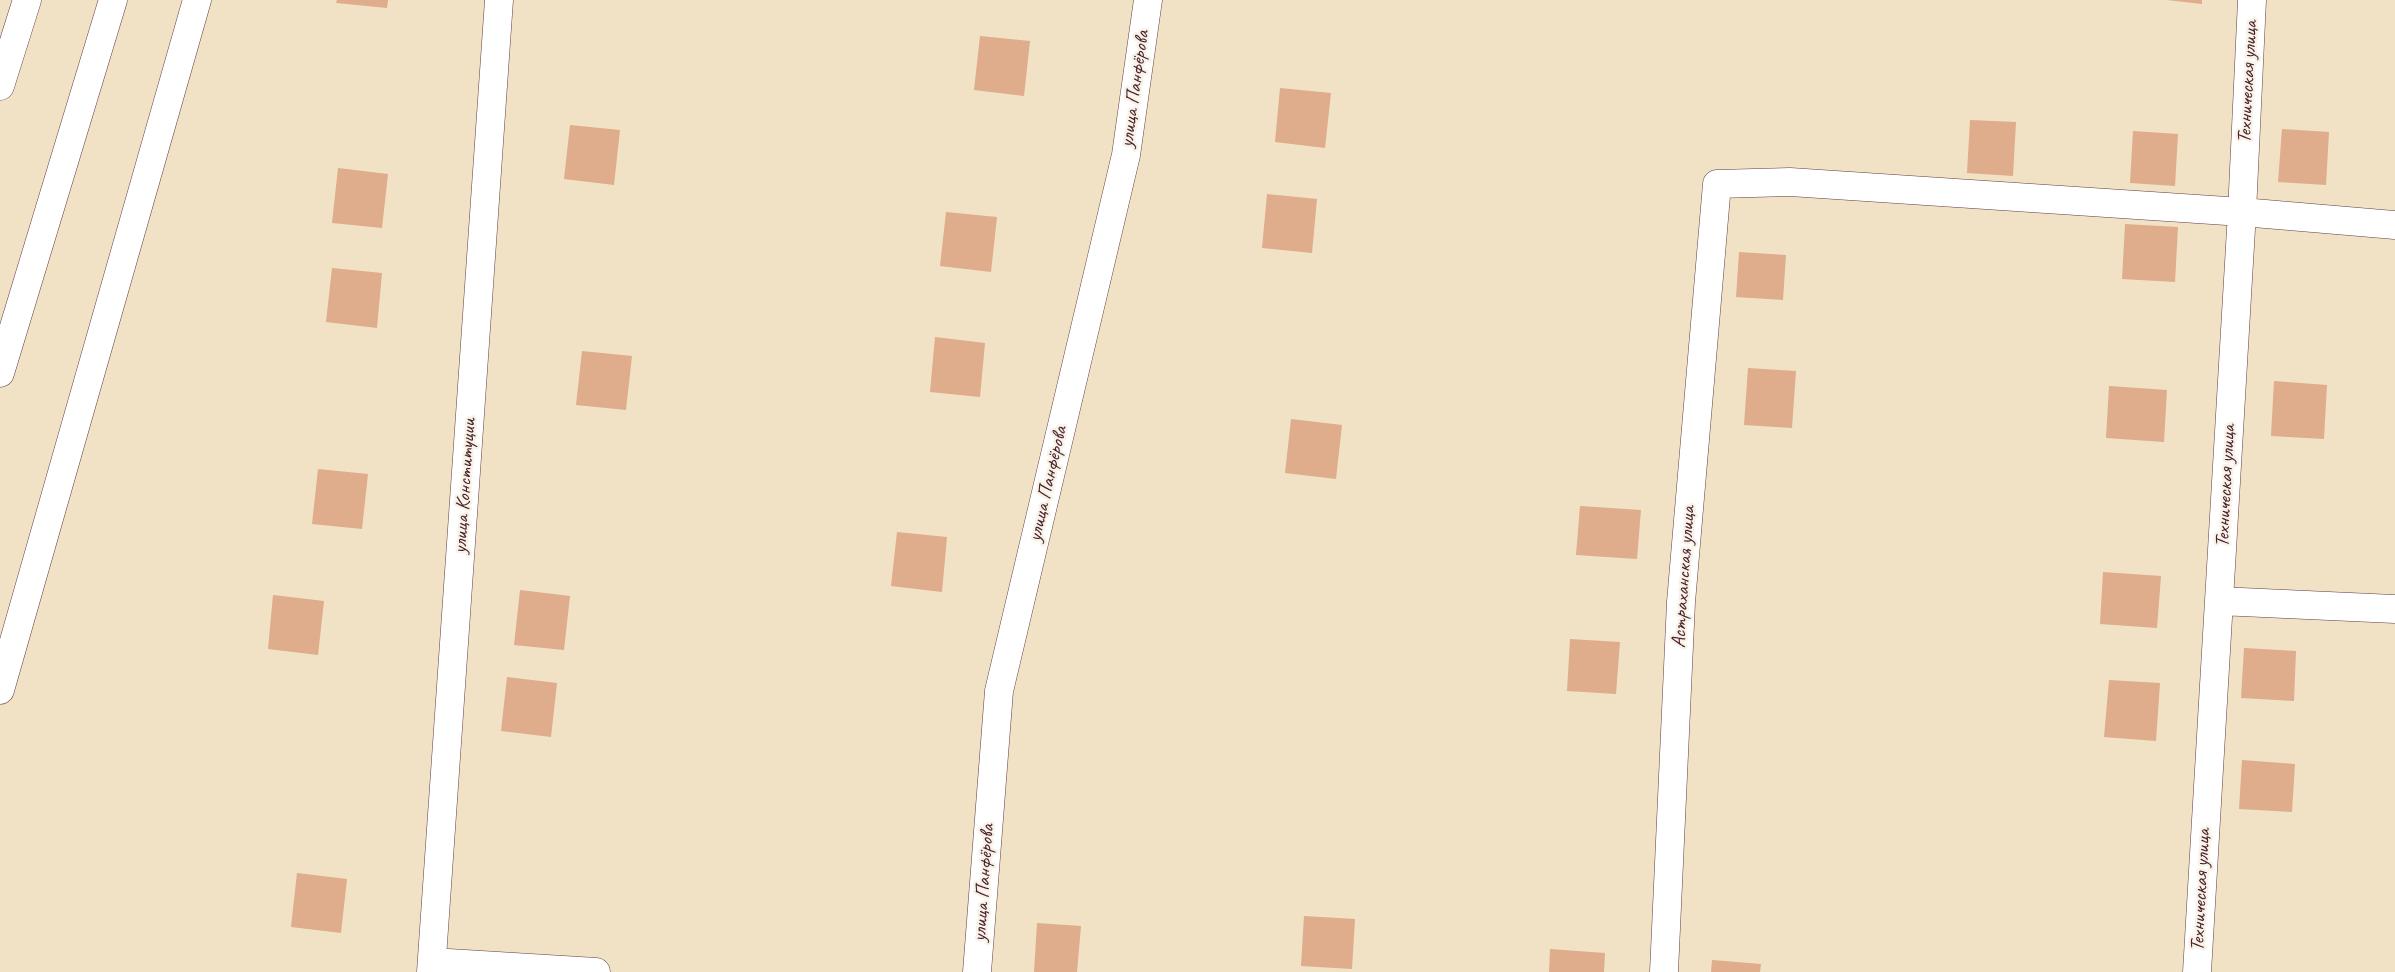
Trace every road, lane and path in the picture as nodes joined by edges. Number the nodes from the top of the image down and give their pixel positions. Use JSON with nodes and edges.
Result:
{"nodes":[{"id":1,"x":27,"y":0,"type":"edge"},
{"id":2,"x":113,"y":0,"type":"edge"},
{"id":3,"x":197,"y":0,"type":"edge"},
{"id":4,"x":500,"y":0,"type":"edge"},
{"id":5,"x":1148,"y":0,"type":"edge"},
{"id":6,"x":2252,"y":0,"type":"edge"},
{"id":7,"x":0,"y":86,"type":"edge"},
{"id":8,"x":2242,"y":212,"type":"junction"},
{"id":9,"x":2395,"y":225,"type":"edge"},
{"id":10,"x":0,"y":373,"type":"edge"},
{"id":11,"x":2219,"y":602,"type":"junction"},
{"id":12,"x":2395,"y":609,"type":"edge"},
{"id":13,"x":0,"y":690,"type":"edge"},
{"id":14,"x":432,"y":967,"type":"edge"},
{"id":15,"x":596,"y":972,"type":"edge"},
{"id":16,"x":976,"y":972,"type":"edge"},
{"id":17,"x":1664,"y":972,"type":"edge"},
{"id":18,"x":2196,"y":972,"type":"edge"}],
"edges":[{"from":1,"to":7,"type":"street"},
{"from":2,"to":10,"type":"street"},
{"from":3,"to":13,"type":"street"},
{"from":4,"to":14,"type":"street","name":"улица Конституции"},
{"from":5,"to":16,"type":"street","name":"улица Панфёрова"},
{"from":6,"to":8,"type":"street","name":"Техническая улица"},
{"from":8,"to":9,"type":"street"},
{"from":8,"to":11,"type":"street","name":"Техническая улица"},
{"from":8,"to":17,"type":"street","name":"Астраханская улица"},
{"from":11,"to":12,"type":"street"},
{"from":11,"to":18,"type":"street","name":"Техническая улица"},
{"from":14,"to":15,"type":"street"}]}
